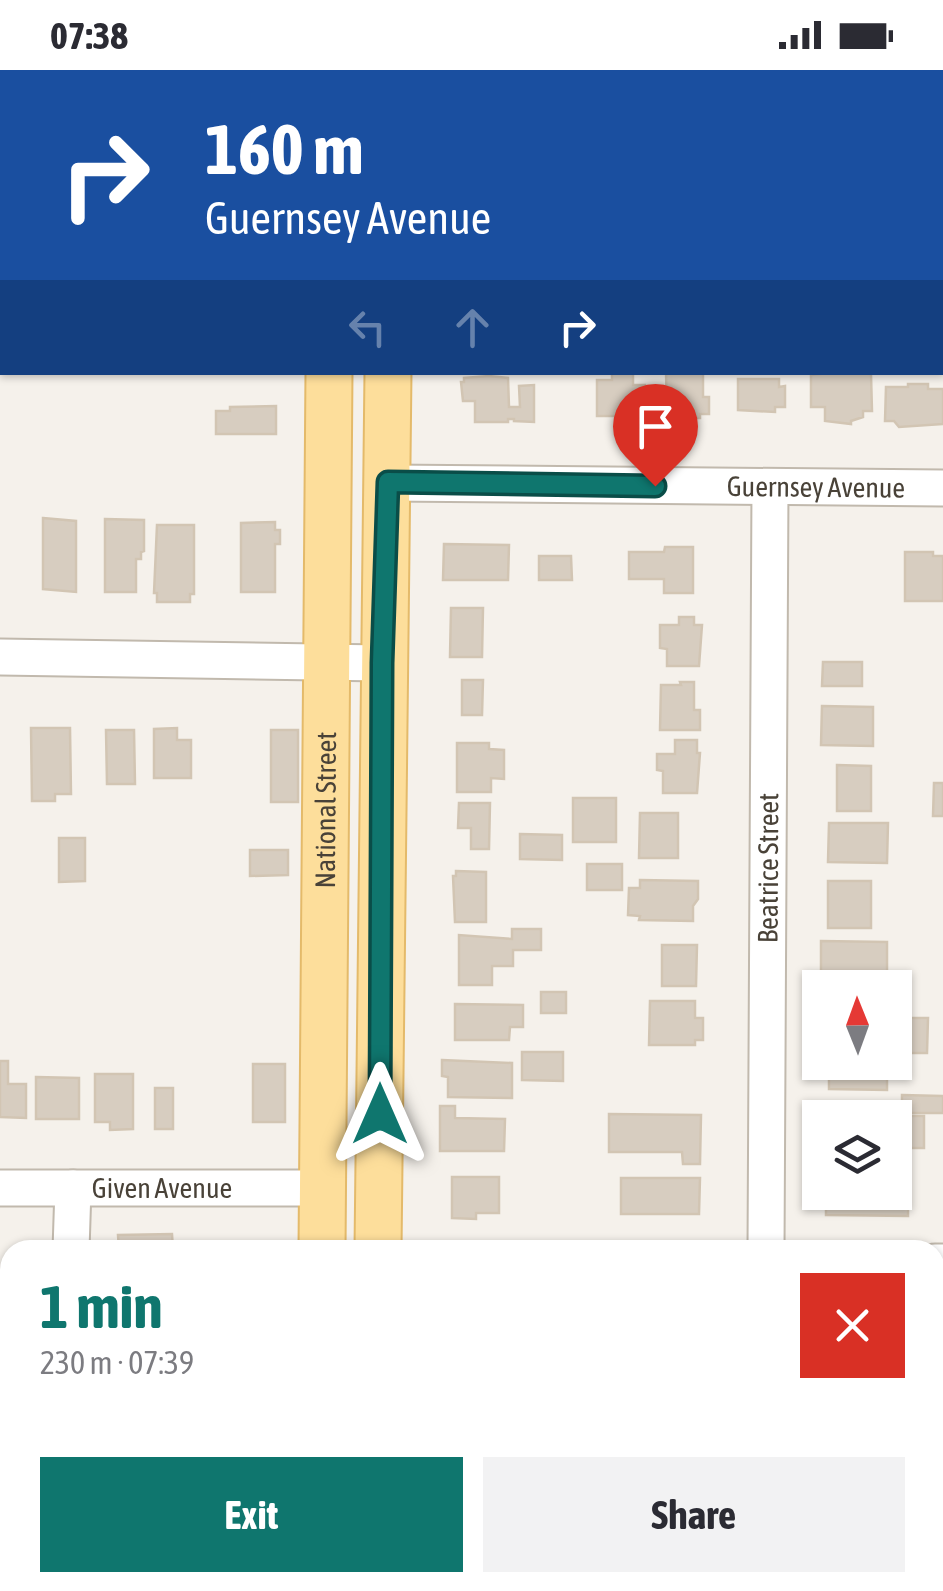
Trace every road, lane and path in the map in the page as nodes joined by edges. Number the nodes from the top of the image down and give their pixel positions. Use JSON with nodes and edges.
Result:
{"nodes":[{"id":1,"x":329,"y":375,"type":"edge"},
{"id":2,"x":388,"y":375,"type":"edge"},
{"id":3,"x":388,"y":482,"type":"junction"},
{"id":4,"x":770,"y":486,"type":"junction"},
{"id":5,"x":943,"y":488,"type":"edge"},
{"id":6,"x":0,"y":657,"type":"edge"},
{"id":7,"x":326,"y":662,"type":"junction"},
{"id":8,"x":382,"y":663,"type":"junction"},
{"id":9,"x":0,"y":1188,"type":"edge"},
{"id":10,"x":73,"y":1188,"type":"junction"},
{"id":11,"x":324,"y":1188,"type":"junction"},
{"id":12,"x":71,"y":1240,"type":"edge"},
{"id":13,"x":322,"y":1240,"type":"edge"},
{"id":14,"x":378,"y":1240,"type":"edge"},
{"id":15,"x":766,"y":1240,"type":"edge"}],
"edges":[{"from":1,"to":7,"type":"main road","name":"National Street"},
{"from":2,"to":3,"type":"main road","name":"National Street"},
{"from":3,"to":4,"type":"street","name":"Guernsey Avenue"},
{"from":3,"to":8,"type":"main road","name":"National Street"},
{"from":4,"to":5,"type":"street","name":"Guernsey Avenue"},
{"from":4,"to":15,"type":"street","name":"Beatrice Street"},
{"from":6,"to":7,"type":"street"},
{"from":7,"to":8,"type":"street"},
{"from":7,"to":11,"type":"main road","name":"National Street"},
{"from":8,"to":14,"type":"main road","name":"National Street"},
{"from":9,"to":10,"type":"street","name":"Given Avenue"},
{"from":10,"to":11,"type":"street","name":"Given Avenue"},
{"from":10,"to":12,"type":"street"},
{"from":11,"to":13,"type":"main road","name":"National Street"}]}
